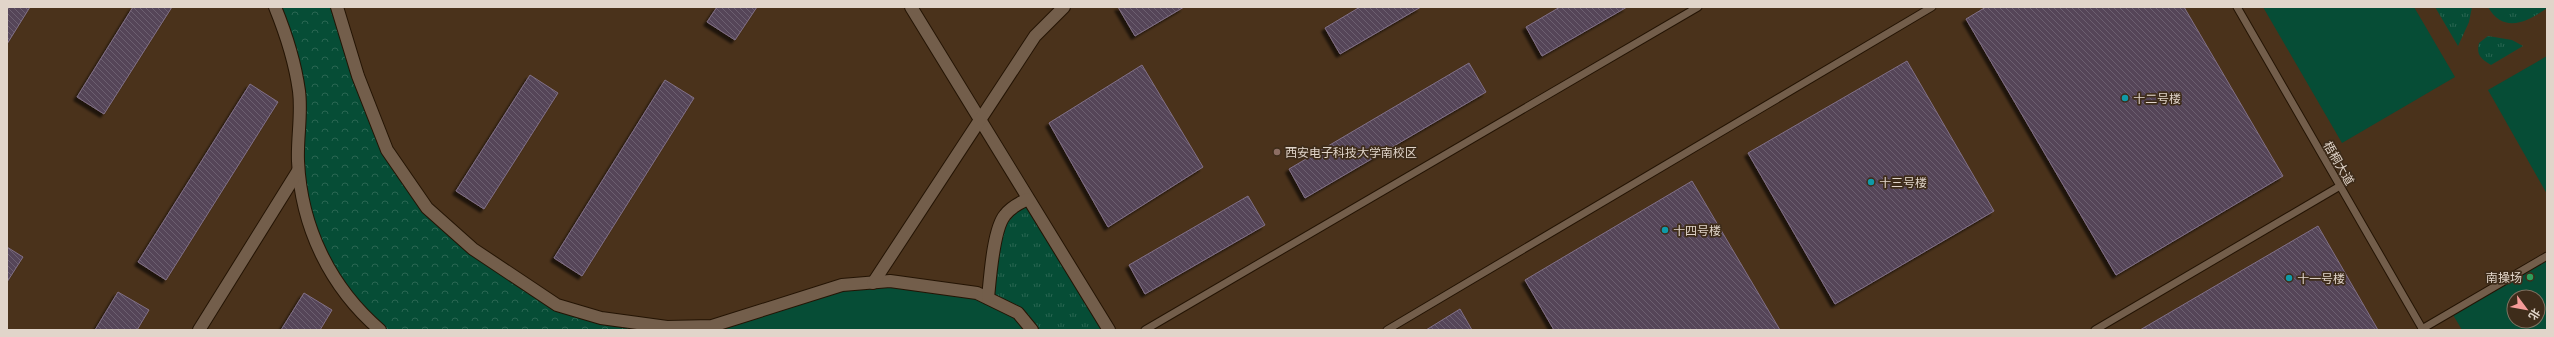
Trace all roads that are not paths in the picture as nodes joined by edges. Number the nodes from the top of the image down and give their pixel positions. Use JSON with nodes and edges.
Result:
{"nodes":[{"id":1,"x":275,"y":7,"type":"edge"},
{"id":2,"x":337,"y":7,"type":"edge"},
{"id":3,"x":912,"y":7,"type":"edge"},
{"id":4,"x":1064,"y":7,"type":"edge"},
{"id":5,"x":1698,"y":7,"type":"edge"},
{"id":6,"x":1932,"y":7,"type":"edge"},
{"id":7,"x":2236,"y":7,"type":"edge"},
{"id":8,"x":979,"y":119,"type":"junction"},
{"id":9,"x":298,"y":171,"type":"junction"},
{"id":10,"x":2340,"y":186,"type":"junction"},
{"id":11,"x":1028,"y":199,"type":"junction"},
{"id":12,"x":2547,"y":256,"type":"edge"},
{"id":13,"x":873,"y":282,"type":"junction"},
{"id":14,"x":988,"y":298,"type":"junction"},
{"id":15,"x":710,"y":328,"type":"edge"},
{"id":16,"x":2423,"y":329,"type":"edge"},
{"id":17,"x":199,"y":330,"type":"edge"},
{"id":18,"x":380,"y":330,"type":"edge"},
{"id":19,"x":1032,"y":330,"type":"edge"},
{"id":20,"x":1109,"y":330,"type":"edge"},
{"id":21,"x":1145,"y":330,"type":"edge"},
{"id":22,"x":1388,"y":330,"type":"edge"},
{"id":23,"x":2095,"y":330,"type":"edge"}],
"edges":[{"from":1,"to":9,"type":"street"},
{"from":2,"to":15,"type":"street"},
{"from":3,"to":8,"type":"street"},
{"from":4,"to":8,"type":"street"},
{"from":5,"to":21,"type":"lane"},
{"from":6,"to":22,"type":"lane"},
{"from":7,"to":10,"type":"lane","name":"梧桐大道"},
{"from":8,"to":11,"type":"street"},
{"from":8,"to":13,"type":"street"},
{"from":9,"to":17,"type":"street"},
{"from":9,"to":18,"type":"street"},
{"from":10,"to":16,"type":"lane","name":"梧桐大道"},
{"from":10,"to":23,"type":"lane"},
{"from":11,"to":14,"type":"street"},
{"from":11,"to":20,"type":"street"},
{"from":12,"to":16,"type":"lane"},
{"from":13,"to":14,"type":"street"},
{"from":13,"to":15,"type":"street"},
{"from":14,"to":19,"type":"street"}]}
